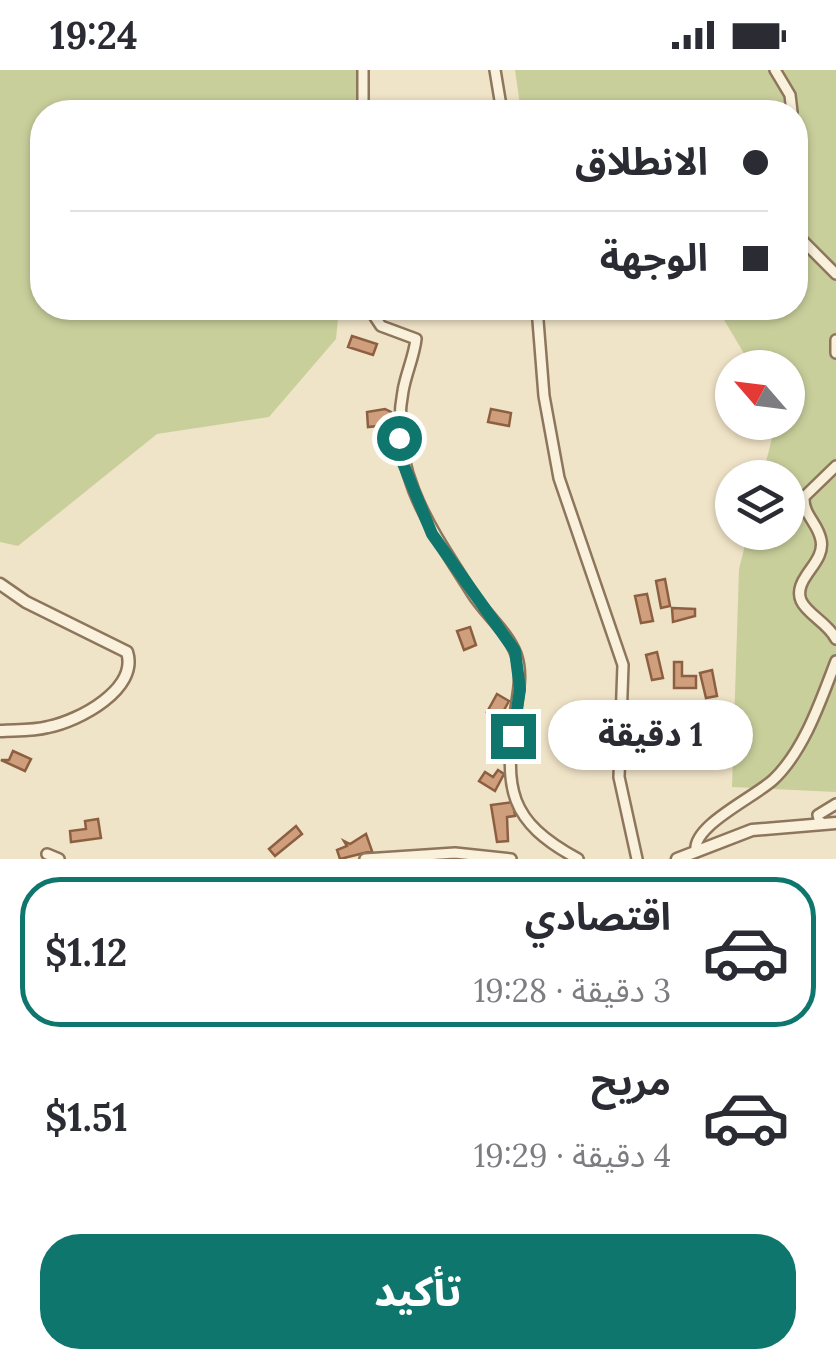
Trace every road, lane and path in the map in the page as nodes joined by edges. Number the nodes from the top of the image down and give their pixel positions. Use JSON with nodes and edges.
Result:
{"nodes":[{"id":1,"x":363,"y":70,"type":"edge"},
{"id":2,"x":495,"y":70,"type":"edge"},
{"id":3,"x":776,"y":70,"type":"edge"},
{"id":4,"x":363,"y":100,"type":"edge"},
{"id":5,"x":500,"y":100,"type":"edge"},
{"id":6,"x":791,"y":100,"type":"edge"},
{"id":7,"x":808,"y":246,"type":"edge"},
{"id":8,"x":836,"y":274,"type":"edge"},
{"id":9,"x":377,"y":320,"type":"edge"},
{"id":10,"x":538,"y":320,"type":"edge"},
{"id":11,"x":836,"y":340,"type":"edge"},
{"id":12,"x":836,"y":353,"type":"edge"},
{"id":13,"x":836,"y":466,"type":"edge"},
{"id":14,"x":0,"y":584,"type":"edge"},
{"id":15,"x":836,"y":638,"type":"edge"},
{"id":16,"x":836,"y":661,"type":"edge"},
{"id":17,"x":0,"y":731,"type":"edge"},
{"id":18,"x":836,"y":804,"type":"edge"},
{"id":19,"x":836,"y":822,"type":"edge"},
{"id":20,"x":820,"y":823,"type":"junction"},
{"id":21,"x":703,"y":849,"type":"junction"},
{"id":22,"x":47,"y":854,"type":"dead end"},
{"id":23,"x":409,"y":856,"type":"edge"},
{"id":24,"x":457,"y":856,"type":"edge"},
{"id":25,"x":59,"y":859,"type":"edge"},
{"id":26,"x":365,"y":859,"type":"edge"},
{"id":27,"x":511,"y":859,"type":"edge"},
{"id":28,"x":578,"y":859,"type":"edge"},
{"id":29,"x":637,"y":859,"type":"edge"},
{"id":30,"x":678,"y":859,"type":"edge"}],
"edges":[{"from":1,"to":4,"type":"street"},
{"from":2,"to":5,"type":"street"},
{"from":3,"to":6,"type":"street"},
{"from":7,"to":8,"type":"street"},
{"from":9,"to":28,"type":"street"},
{"from":10,"to":29,"type":"street"},
{"from":11,"to":12,"type":"street"},
{"from":13,"to":15,"type":"street"},
{"from":14,"to":17,"type":"street"},
{"from":16,"to":21,"type":"street"},
{"from":18,"to":20,"type":"street"},
{"from":19,"to":20,"type":"street"},
{"from":20,"to":21,"type":"street"},
{"from":21,"to":30,"type":"street"},
{"from":22,"to":25,"type":"street"},
{"from":23,"to":24,"type":"street"},
{"from":23,"to":26,"type":"street"},
{"from":24,"to":27,"type":"street"}]}
